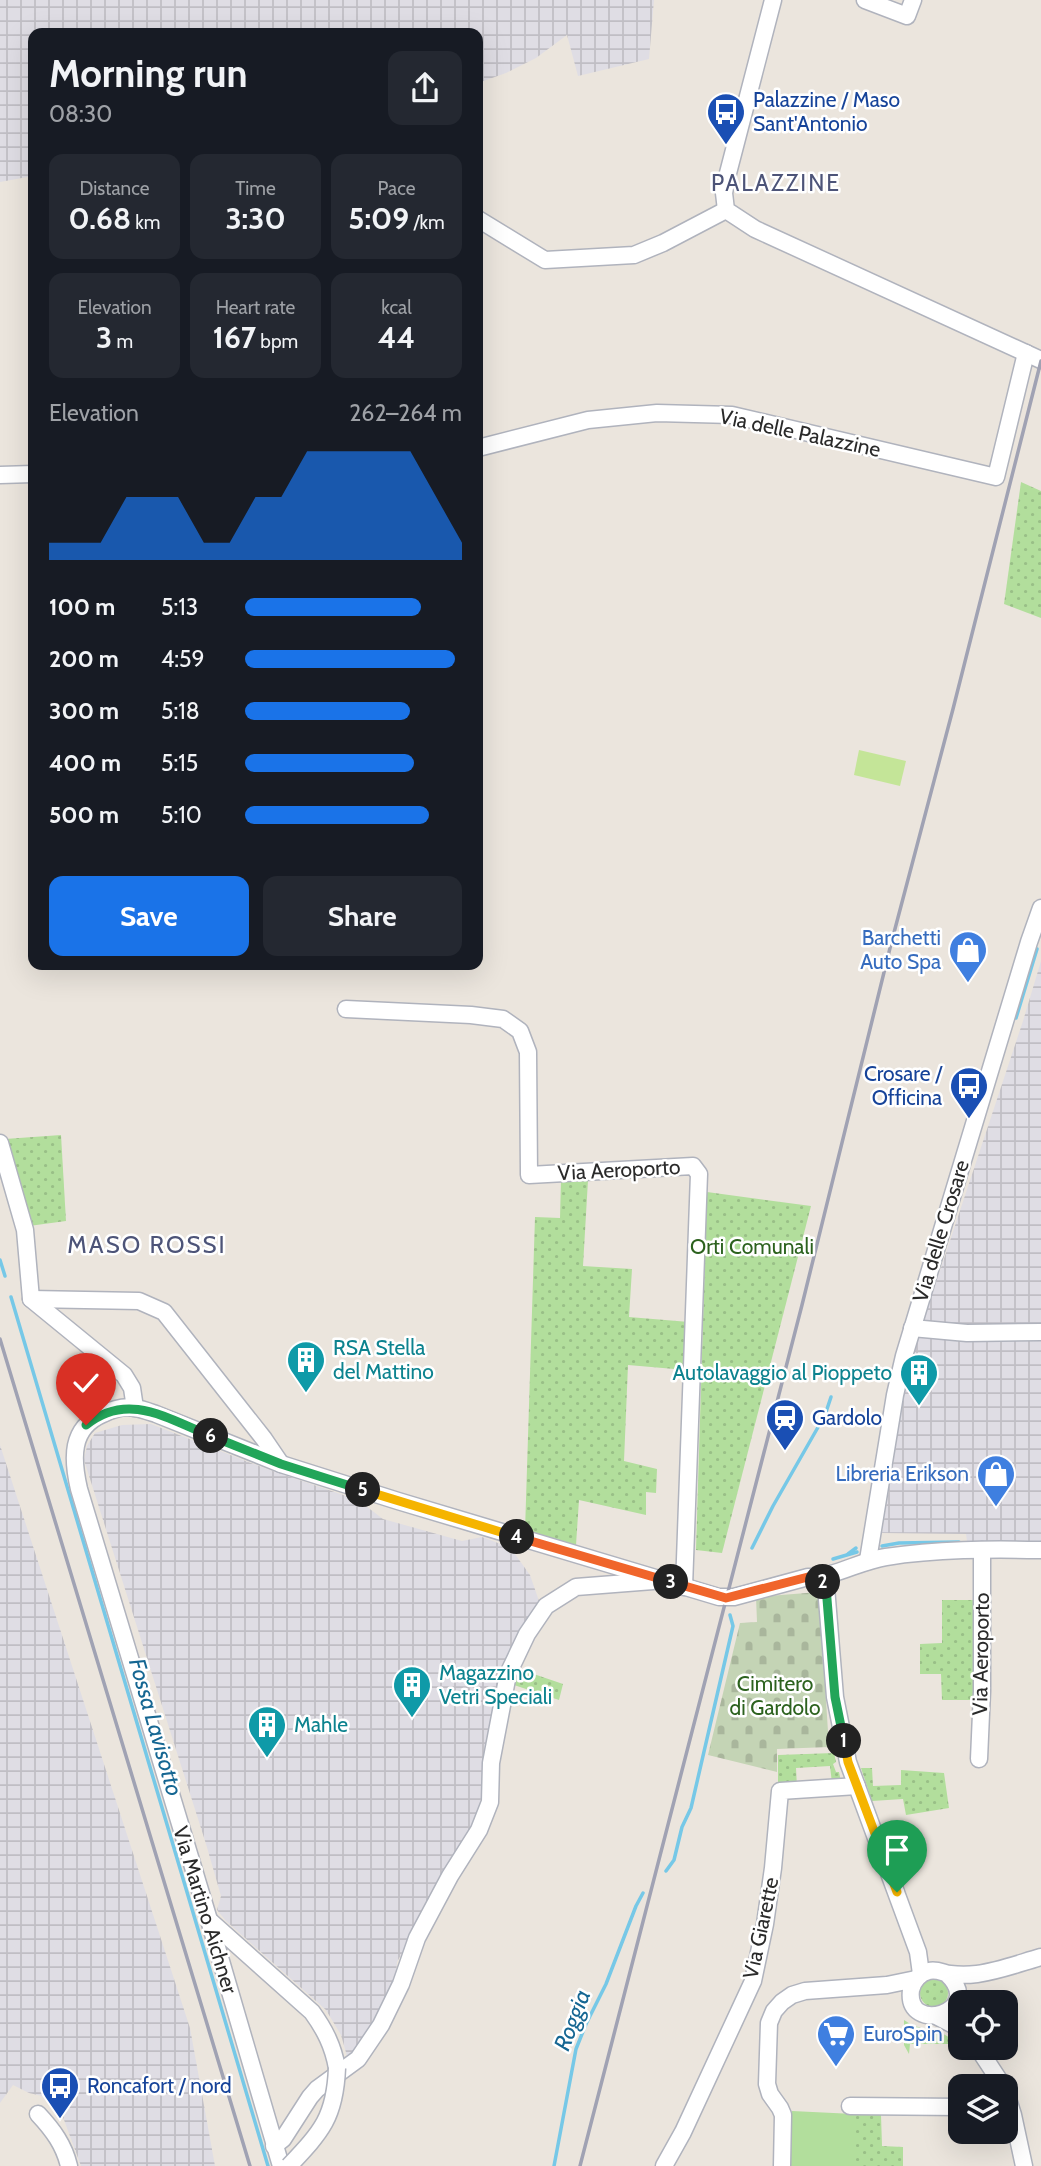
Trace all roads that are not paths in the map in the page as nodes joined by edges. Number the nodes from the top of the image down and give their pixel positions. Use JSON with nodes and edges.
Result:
{"nodes":[{"id":1,"x":773,"y":0,"type":"edge"},
{"id":2,"x":865,"y":0,"type":"edge"},
{"id":3,"x":913,"y":0,"type":"edge"},
{"id":4,"x":726,"y":210,"type":"junction"},
{"id":5,"x":483,"y":222,"type":"edge"},
{"id":6,"x":1034,"y":356,"type":"edge"},
{"id":7,"x":483,"y":447,"type":"edge"},
{"id":8,"x":28,"y":474,"type":"edge"},
{"id":9,"x":0,"y":475,"type":"edge"},
{"id":10,"x":1041,"y":908,"type":"edge"},
{"id":11,"x":346,"y":1009,"type":"dead end"},
{"id":12,"x":0,"y":1143,"type":"edge"},
{"id":13,"x":31,"y":1299,"type":"junction"},
{"id":14,"x":912,"y":1328,"type":"junction"},
{"id":15,"x":1041,"y":1332,"type":"edge"},
{"id":16,"x":135,"y":1408,"type":"junction"},
{"id":17,"x":281,"y":1464,"type":"junction"},
{"id":18,"x":982,"y":1550,"type":"junction"},
{"id":19,"x":1041,"y":1550,"type":"edge"},
{"id":20,"x":868,"y":1560,"type":"junction"},
{"id":21,"x":820,"y":1577,"type":"junction"},
{"id":22,"x":659,"y":1579,"type":"junction"},
{"id":23,"x":684,"y":1587,"type":"junction"},
{"id":24,"x":979,"y":1759,"type":"dead end"},
{"id":25,"x":857,"y":1786,"type":"junction"},
{"id":26,"x":209,"y":1920,"type":"junction"},
{"id":27,"x":1041,"y":1957,"type":"edge"},
{"id":28,"x":930,"y":1974,"type":"junction"},
{"id":29,"x":977,"y":1974,"type":"junction"},
{"id":30,"x":887,"y":1985,"type":"junction"},
{"id":31,"x":955,"y":1990,"type":"edge"},
{"id":32,"x":967,"y":1990,"type":"edge"},
{"id":33,"x":912,"y":2001,"type":"junction"},
{"id":34,"x":948,"y":2012,"type":"edge"},
{"id":35,"x":936,"y":2016,"type":"junction"},
{"id":36,"x":948,"y":2022,"type":"edge"},
{"id":37,"x":850,"y":2106,"type":"dead end"},
{"id":38,"x":948,"y":2107,"type":"edge"},
{"id":39,"x":38,"y":2114,"type":"dead end"},
{"id":40,"x":1018,"y":2142,"type":"edge"},
{"id":41,"x":274,"y":2146,"type":"junction"},
{"id":42,"x":69,"y":2166,"type":"edge"},
{"id":43,"x":281,"y":2166,"type":"edge"},
{"id":44,"x":289,"y":2166,"type":"edge"},
{"id":45,"x":664,"y":2166,"type":"edge"},
{"id":46,"x":782,"y":2166,"type":"edge"},
{"id":47,"x":1024,"y":2166,"type":"edge"}],
"edges":[{"from":1,"to":4,"type":"street"},
{"from":2,"to":3,"type":"street"},
{"from":4,"to":5,"type":"street"},
{"from":4,"to":6,"type":"street","name":"Via delle Palazzine"},
{"from":6,"to":7,"type":"street","name":"Via delle Palazzine"},
{"from":8,"to":9,"type":"street"},
{"from":10,"to":14,"type":"street","name":"Via delle Crosare"},
{"from":11,"to":23,"type":"street","name":"Via Aeroporto"},
{"from":12,"to":13,"type":"street"},
{"from":13,"to":16,"type":"street"},
{"from":13,"to":17,"type":"street"},
{"from":14,"to":15,"type":"street"},
{"from":14,"to":20,"type":"street","name":"Via delle Crosare"},
{"from":16,"to":17,"type":"street"},
{"from":16,"to":26,"type":"street","name":"Via Martino Aichner"},
{"from":17,"to":22,"type":"street"},
{"from":18,"to":19,"type":"street"},
{"from":18,"to":20,"type":"street"},
{"from":18,"to":24,"type":"street","name":"Via Aeroporto"},
{"from":20,"to":21,"type":"street"},
{"from":21,"to":23,"type":"street"},
{"from":21,"to":25,"type":"street"},
{"from":22,"to":23,"type":"street"},
{"from":22,"to":41,"type":"street"},
{"from":25,"to":28,"type":"street"},
{"from":25,"to":45,"type":"street","name":"Via Giarette"},
{"from":26,"to":41,"type":"street","name":"Via Martino Aichner"},
{"from":26,"to":44,"type":"street","bridge":true},
{"from":27,"to":29,"type":"street"},
{"from":28,"to":29,"type":"street"},
{"from":28,"to":30,"type":"street"},
{"from":28,"to":31,"type":"street"},
{"from":28,"to":33,"type":"street"},
{"from":29,"to":32,"type":"street"},
{"from":30,"to":33,"type":"street"},
{"from":30,"to":46,"type":"street"},
{"from":33,"to":35,"type":"street"},
{"from":34,"to":35,"type":"street"},
{"from":35,"to":36,"type":"street"},
{"from":37,"to":38,"type":"street"},
{"from":39,"to":42,"type":"street"},
{"from":40,"to":47,"type":"street"},
{"from":41,"to":43,"type":"street","name":"Via Martino Aichner"}]}
